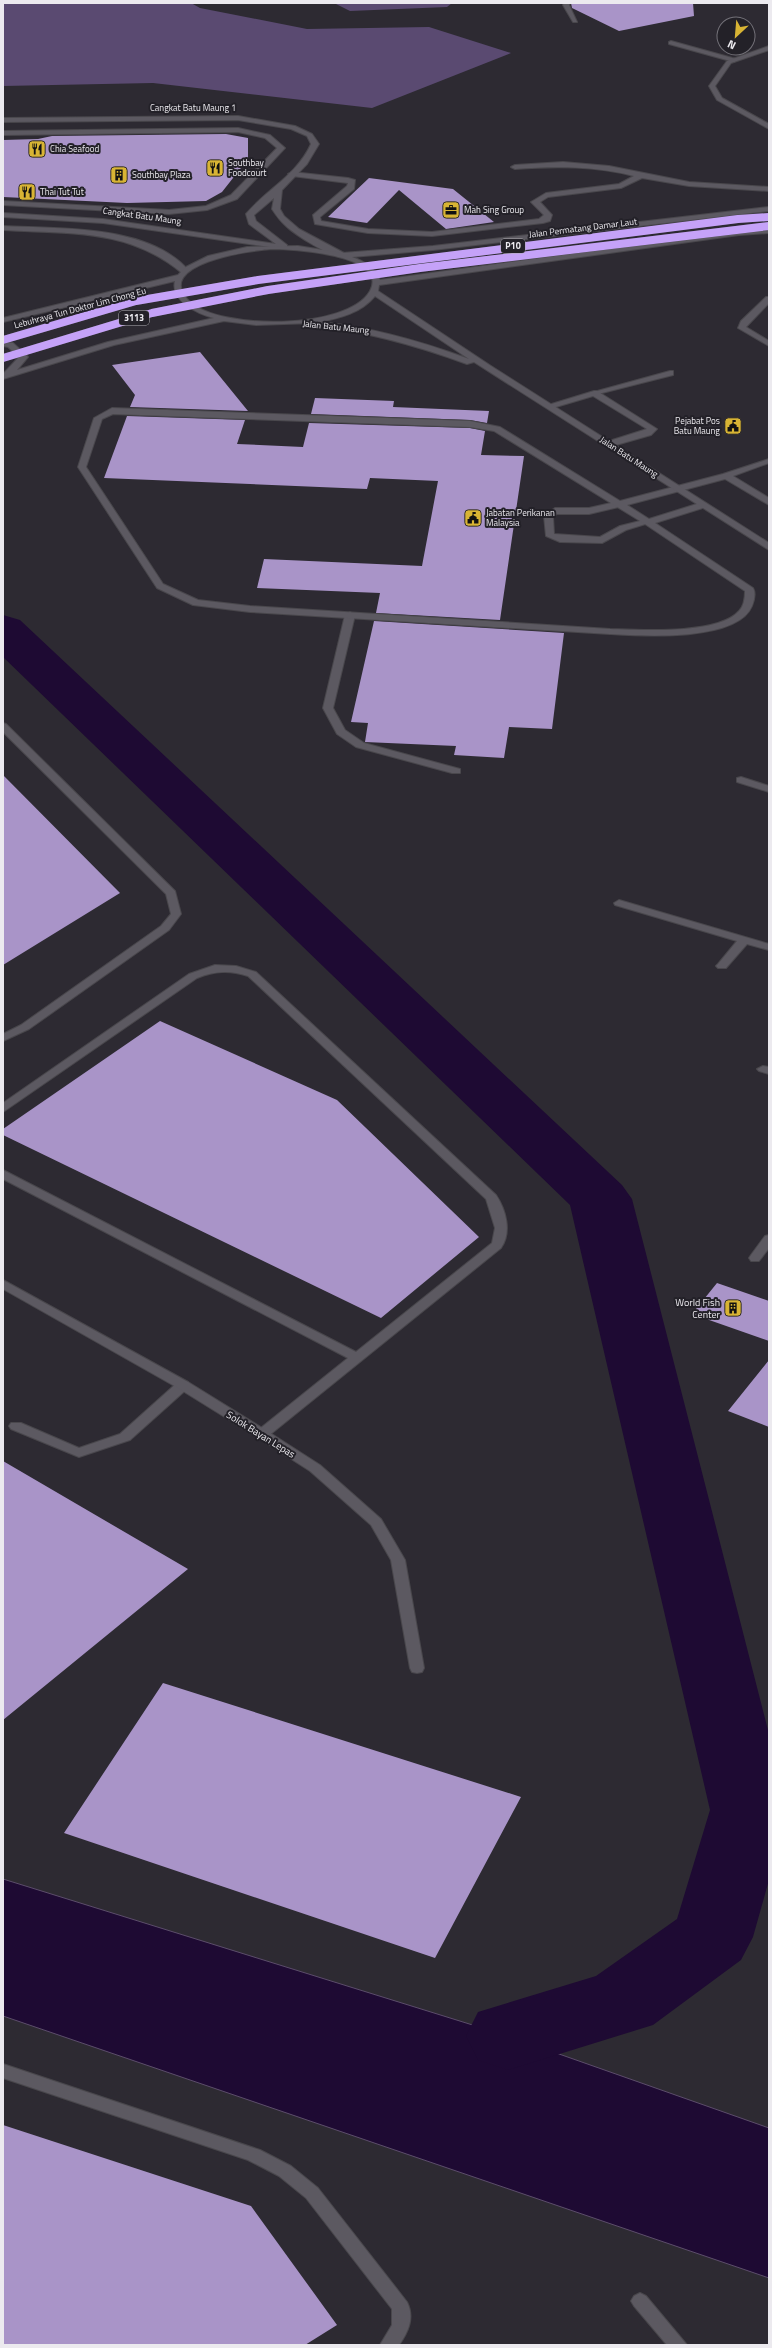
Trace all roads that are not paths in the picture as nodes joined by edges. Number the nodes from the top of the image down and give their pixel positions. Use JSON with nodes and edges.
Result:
{"nodes":[{"id":1,"x":567,"y":3,"type":"edge"},
{"id":2,"x":575,"y":21,"type":"dead end"},
{"id":3,"x":671,"y":43,"type":"dead end"},
{"id":4,"x":769,"y":48,"type":"edge"},
{"id":5,"x":734,"y":60,"type":"junction"},
{"id":6,"x":3,"y":120,"type":"edge"},
{"id":7,"x":39,"y":120,"type":"junction"},
{"id":8,"x":769,"y":127,"type":"edge"},
{"id":9,"x":3,"y":133,"type":"edge"},
{"id":10,"x":42,"y":133,"type":"junction"},
{"id":11,"x":515,"y":168,"type":"dead end"},
{"id":12,"x":292,"y":174,"type":"junction"},
{"id":13,"x":641,"y":176,"type":"junction"},
{"id":14,"x":769,"y":189,"type":"edge"},
{"id":15,"x":278,"y":190,"type":"junction"},
{"id":16,"x":3,"y":203,"type":"edge"},
{"id":17,"x":769,"y":209,"type":"edge"},
{"id":18,"x":3,"y":215,"type":"edge"},
{"id":19,"x":769,"y":217,"type":"edge"},
{"id":20,"x":769,"y":226,"type":"edge"},
{"id":21,"x":3,"y":228,"type":"edge"},
{"id":22,"x":769,"y":231,"type":"edge"},
{"id":23,"x":281,"y":247,"type":"junction"},
{"id":24,"x":341,"y":255,"type":"junction"},
{"id":25,"x":182,"y":274,"type":"junction"},
{"id":26,"x":258,"y":280,"type":"joint"},
{"id":27,"x":377,"y":283,"type":"junction"},
{"id":28,"x":268,"y":290,"type":"joint"},
{"id":29,"x":375,"y":292,"type":"junction"},
{"id":30,"x":769,"y":299,"type":"edge"},
{"id":31,"x":224,"y":318,"type":"junction"},
{"id":32,"x":3,"y":320,"type":"edge"},
{"id":33,"x":297,"y":323,"type":"junction"},
{"id":34,"x":3,"y":340,"type":"edge"},
{"id":35,"x":3,"y":344,"type":"edge"},
{"id":36,"x":769,"y":344,"type":"edge"},
{"id":37,"x":3,"y":358,"type":"edge"},
{"id":38,"x":488,"y":368,"type":"junction"},
{"id":39,"x":670,"y":373,"type":"dead end"},
{"id":40,"x":5,"y":376,"type":"edge"},
{"id":41,"x":594,"y":394,"type":"junction"},
{"id":42,"x":549,"y":406,"type":"junction"},
{"id":43,"x":610,"y":444,"type":"junction"},
{"id":44,"x":767,"y":461,"type":"dead end"},
{"id":45,"x":726,"y":476,"type":"junction"},
{"id":46,"x":677,"y":488,"type":"junction"},
{"id":47,"x":769,"y":502,"type":"edge"},
{"id":48,"x":620,"y":504,"type":"junction"},
{"id":49,"x":703,"y":505,"type":"junction"},
{"id":50,"x":648,"y":522,"type":"junction"},
{"id":51,"x":769,"y":547,"type":"edge"},
{"id":52,"x":350,"y":615,"type":"junction"},
{"id":53,"x":3,"y":726,"type":"edge"},
{"id":54,"x":456,"y":771,"type":"dead end"},
{"id":55,"x":741,"y":780,"type":"dead end"},
{"id":56,"x":769,"y":789,"type":"edge"},
{"id":57,"x":619,"y":903,"type":"dead end"},
{"id":58,"x":744,"y":940,"type":"junction"},
{"id":59,"x":769,"y":947,"type":"edge"},
{"id":60,"x":722,"y":966,"type":"dead end"},
{"id":61,"x":3,"y":1038,"type":"edge"},
{"id":62,"x":3,"y":1108,"type":"edge"},
{"id":63,"x":3,"y":1174,"type":"edge"},
{"id":64,"x":769,"y":1239,"type":"edge"},
{"id":65,"x":755,"y":1258,"type":"dead end"},
{"id":66,"x":3,"y":1284,"type":"edge"},
{"id":67,"x":358,"y":1358,"type":"junction"},
{"id":68,"x":183,"y":1385,"type":"junction"},
{"id":69,"x":16,"y":1426,"type":"dead end"},
{"id":70,"x":262,"y":1434,"type":"junction"},
{"id":71,"x":417,"y":1668,"type":"dead end"},
{"id":72,"x":3,"y":2071,"type":"edge"},
{"id":73,"x":640,"y":2301,"type":"dead end"},
{"id":74,"x":389,"y":2345,"type":"edge"},
{"id":75,"x":678,"y":2345,"type":"edge"}],
"edges":[{"from":1,"to":2,"type":"street"},
{"from":3,"to":5,"type":"street"},
{"from":4,"to":5,"type":"street"},
{"from":5,"to":8,"type":"street"},
{"from":6,"to":7,"type":"street","name":"Cangkat Batu Maung 1"},
{"from":7,"to":10,"type":"street"},
{"from":7,"to":12,"type":"street","name":"Cangkat Batu Maung 1"},
{"from":9,"to":10,"type":"street"},
{"from":10,"to":16,"type":"street"},
{"from":11,"to":13,"type":"street"},
{"from":12,"to":13,"type":"street"},
{"from":12,"to":15,"type":"street","name":"Cangkat Batu Maung 1"},
{"from":13,"to":14,"type":"street"},
{"from":15,"to":23,"type":"street","name":"Cangkat Batu Maung 1"},
{"from":15,"to":24,"type":"street"},
{"from":17,"to":24,"type":"street"},
{"from":18,"to":23,"type":"street","name":"Cangkat Batu Maung"},
{"from":19,"to":26,"type":"highway","name":"Jalan Permatang Damar Laut","number":"P10","bridge":true},
{"from":20,"to":28,"type":"highway","name":"Jalan Permatang Damar Laut","number":"P10","bridge":true},
{"from":21,"to":25,"type":"street"},
{"from":22,"to":27,"type":"street"},
{"from":23,"to":24,"type":"street"},
{"from":23,"to":25,"type":"street"},
{"from":24,"to":27,"type":"street"},
{"from":25,"to":31,"type":"street"},
{"from":25,"to":32,"type":"street"},
{"from":26,"to":34,"type":"highway","name":"Lebuhraya Tun Doktor Lim Chong Eu","number":"3113","bridge":true},
{"from":27,"to":29,"type":"street"},
{"from":28,"to":37,"type":"highway","number":"3113","bridge":true},
{"from":29,"to":33,"type":"street"},
{"from":29,"to":38,"type":"street","name":"Jalan Batu Maung"},
{"from":30,"to":36,"type":"street"},
{"from":31,"to":33,"type":"street"},
{"from":31,"to":40,"type":"street"},
{"from":33,"to":38,"type":"street","name":"Jalan Batu Maung"},
{"from":35,"to":40,"type":"street"},
{"from":38,"to":42,"type":"street","name":"Jalan Batu Maung"},
{"from":39,"to":41,"type":"street"},
{"from":41,"to":42,"type":"street"},
{"from":41,"to":43,"type":"street"},
{"from":42,"to":43,"type":"street","name":"Jalan Batu Maung"},
{"from":43,"to":46,"type":"street","name":"Jalan Batu Maung"},
{"from":44,"to":45,"type":"street"},
{"from":45,"to":46,"type":"street"},
{"from":45,"to":47,"type":"street"},
{"from":46,"to":48,"type":"street"},
{"from":46,"to":49,"type":"street","name":"Jalan Batu Maung"},
{"from":48,"to":50,"type":"street"},
{"from":48,"to":50,"type":"street"},
{"from":48,"to":52,"type":"street"},
{"from":49,"to":50,"type":"street"},
{"from":49,"to":51,"type":"street","name":"Jalan Batu Maung"},
{"from":50,"to":52,"type":"street"},
{"from":52,"to":54,"type":"street"},
{"from":53,"to":61,"type":"street"},
{"from":55,"to":56,"type":"street"},
{"from":57,"to":58,"type":"street"},
{"from":58,"to":59,"type":"street"},
{"from":58,"to":60,"type":"street"},
{"from":62,"to":67,"type":"street"},
{"from":63,"to":67,"type":"street"},
{"from":64,"to":65,"type":"street"},
{"from":66,"to":68,"type":"street","name":"Solok Bayan Lepas"},
{"from":67,"to":70,"type":"street"},
{"from":68,"to":69,"type":"street"},
{"from":68,"to":70,"type":"street","name":"Solok Bayan Lepas"},
{"from":70,"to":71,"type":"street","name":"Solok Bayan Lepas"},
{"from":72,"to":74,"type":"street"},
{"from":73,"to":75,"type":"street"}]}
